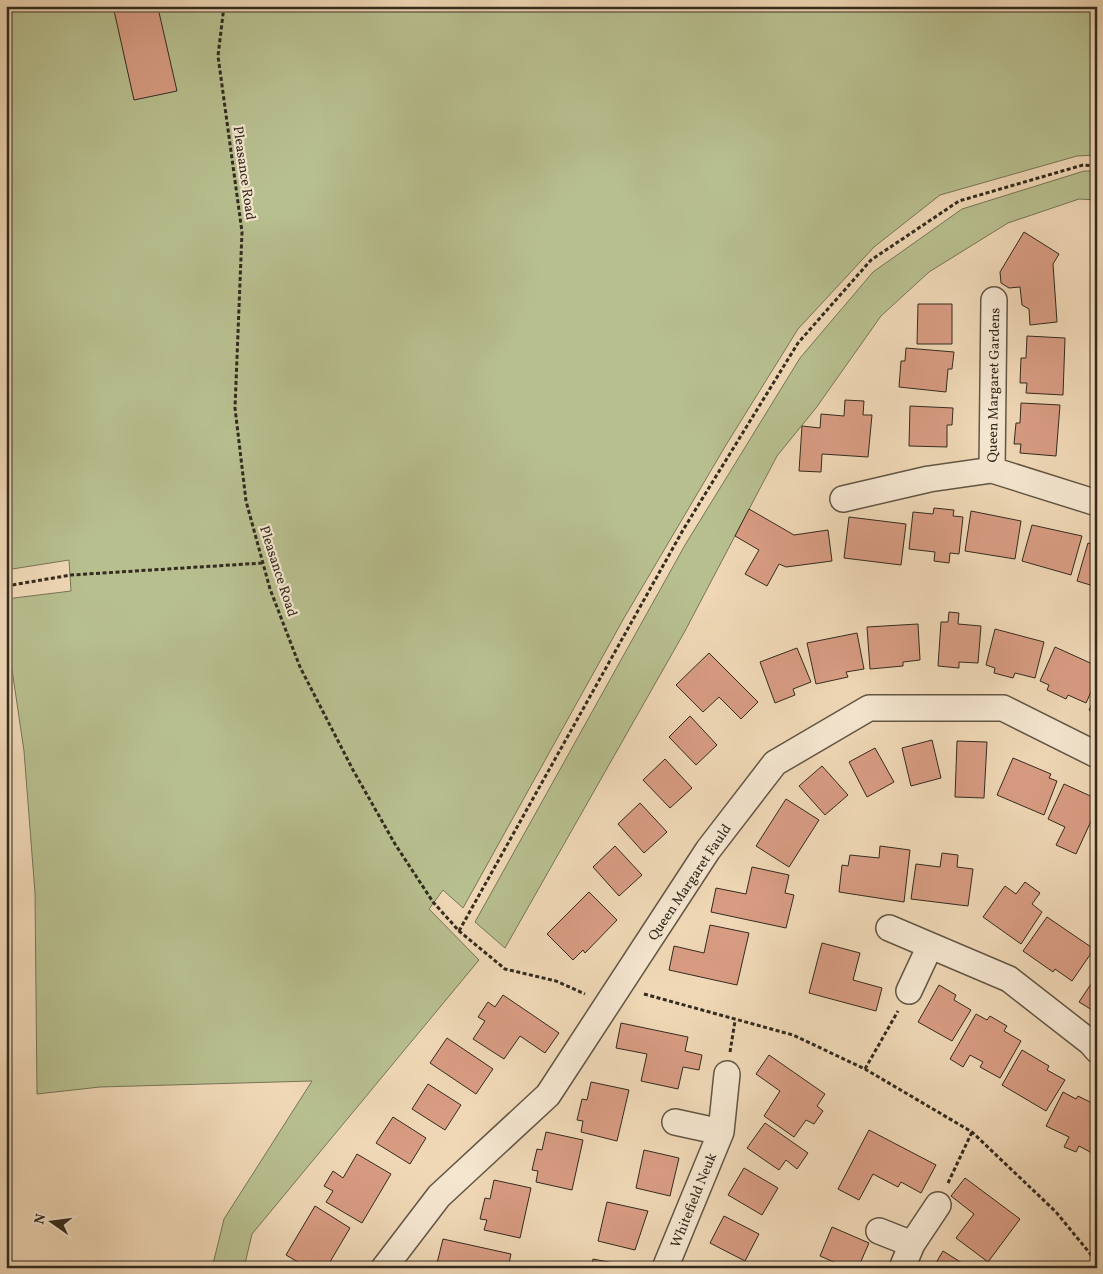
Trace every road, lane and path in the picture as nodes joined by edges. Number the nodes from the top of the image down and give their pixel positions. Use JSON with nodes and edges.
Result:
{"nodes":[{"id":1,"x":224,"y":6,"type":"edge"},
{"id":2,"x":1097,"y":166,"type":"edge"},
{"id":3,"x":994,"y":300,"type":"dead end"},
{"id":4,"x":992,"y":470,"type":"junction"},
{"id":5,"x":843,"y":499,"type":"dead end"},
{"id":6,"x":1097,"y":503,"type":"edge"},
{"id":7,"x":263,"y":563,"type":"junction"},
{"id":8,"x":6,"y":586,"type":"edge"},
{"id":9,"x":1097,"y":755,"type":"edge"},
{"id":10,"x":890,"y":928,"type":"dead end"},
{"id":11,"x":459,"y":931,"type":"junction"},
{"id":12,"x":930,"y":946,"type":"junction"},
{"id":13,"x":909,"y":991,"type":"joint"},
{"id":14,"x":612,"y":996,"type":"junction"},
{"id":15,"x":735,"y":1021,"type":"junction"},
{"id":16,"x":1097,"y":1050,"type":"edge"},
{"id":17,"x":866,"y":1069,"type":"junction"},
{"id":18,"x":727,"y":1074,"type":"joint"},
{"id":19,"x":675,"y":1122,"type":"dead end"},
{"id":20,"x":720,"y":1132,"type":"junction"},
{"id":21,"x":972,"y":1132,"type":"junction"},
{"id":22,"x":938,"y":1205,"type":"joint"},
{"id":23,"x":878,"y":1231,"type":"dead end"},
{"id":24,"x":912,"y":1244,"type":"junction"},
{"id":25,"x":1097,"y":1262,"type":"edge"},
{"id":26,"x":384,"y":1268,"type":"edge"},
{"id":27,"x":665,"y":1268,"type":"edge"},
{"id":28,"x":902,"y":1268,"type":"edge"}],
"edges":[{"from":1,"to":7,"type":"path","name":"Pleasance Road"},
{"from":2,"to":11,"type":"path"},
{"from":3,"to":4,"type":"street","name":"Queen Margaret Gardens"},
{"from":4,"to":5,"type":"street","name":"Queen Margaret Gardens"},
{"from":4,"to":6,"type":"street","name":"Queen Margaret Gardens"},
{"from":7,"to":8,"type":"path"},
{"from":7,"to":11,"type":"path","name":"Pleasance Road"},
{"from":9,"to":14,"type":"street","name":"Queen Margaret Fauld"},
{"from":10,"to":12,"type":"street"},
{"from":11,"to":14,"type":"path","name":"Pleasance Road"},
{"from":12,"to":13,"type":"street"},
{"from":12,"to":16,"type":"street"},
{"from":13,"to":17,"type":"path"},
{"from":14,"to":15,"type":"path","name":"Pleasance Road"},
{"from":14,"to":26,"type":"street","name":"Queen Margaret Fauld"},
{"from":15,"to":17,"type":"path","name":"Pleasance Road"},
{"from":15,"to":18,"type":"path"},
{"from":17,"to":21,"type":"path","name":"Pleasance Road"},
{"from":18,"to":20,"type":"street","name":"Whitefield Neuk"},
{"from":19,"to":20,"type":"street"},
{"from":20,"to":27,"type":"street","name":"Whitefield Neuk"},
{"from":21,"to":22,"type":"path"},
{"from":21,"to":25,"type":"path","name":"Pleasance Road"},
{"from":22,"to":24,"type":"street"},
{"from":23,"to":24,"type":"street"},
{"from":24,"to":28,"type":"street"}]}
